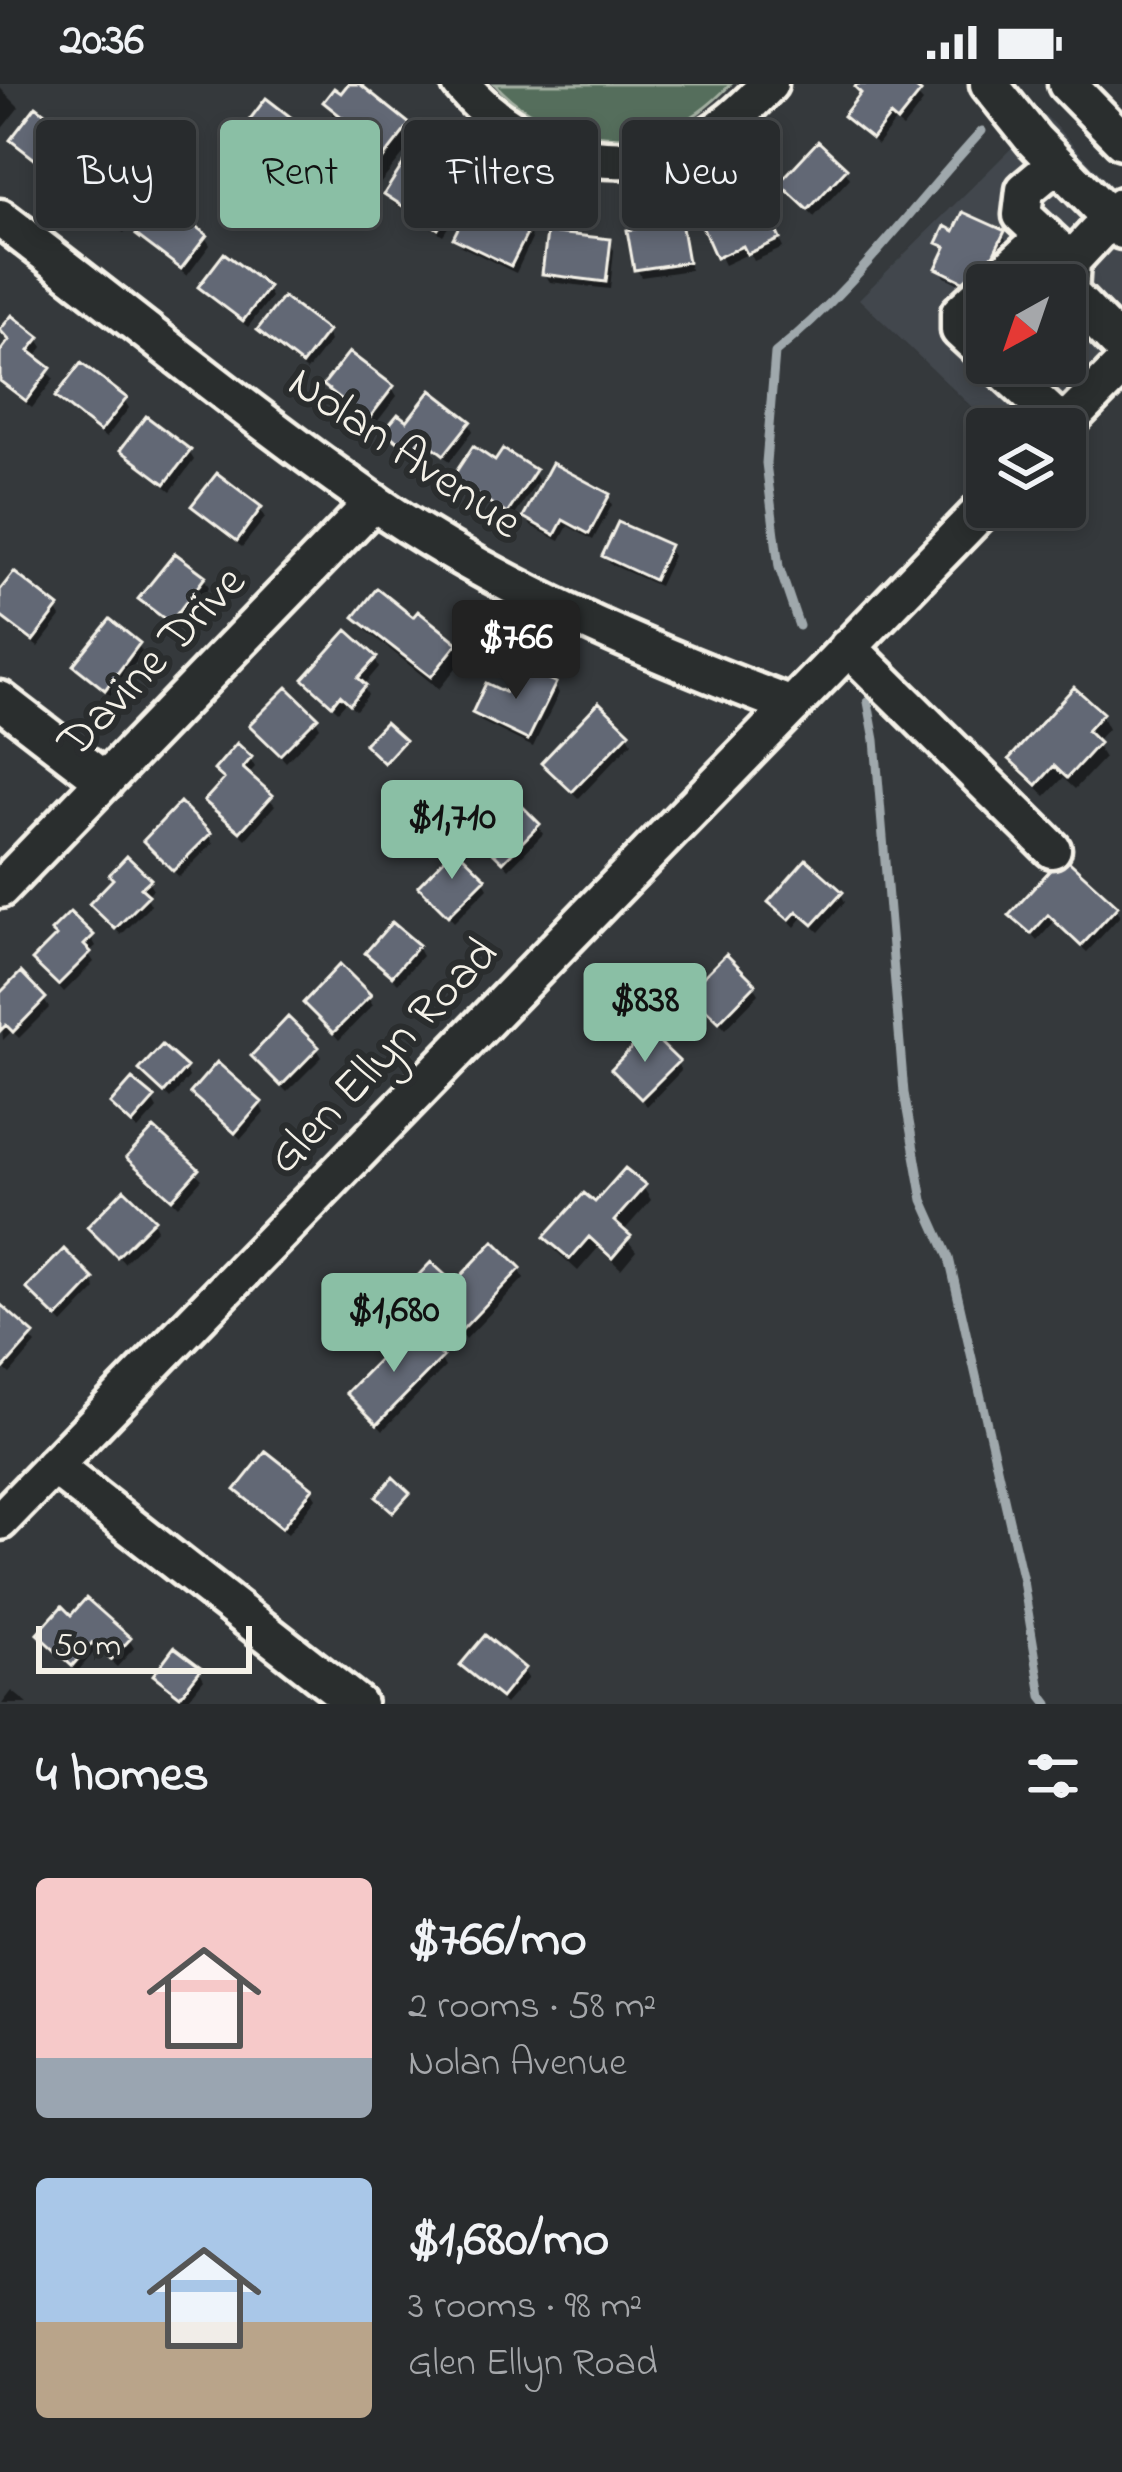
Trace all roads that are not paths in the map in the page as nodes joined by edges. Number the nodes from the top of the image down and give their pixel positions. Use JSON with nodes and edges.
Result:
{"nodes":[{"id":1,"x":461,"y":84,"type":"edge"},
{"id":2,"x":769,"y":84,"type":"edge"},
{"id":3,"x":989,"y":84,"type":"edge"},
{"id":4,"x":1067,"y":84,"type":"edge"},
{"id":5,"x":1122,"y":140,"type":"edge"},
{"id":6,"x":1056,"y":164,"type":"junction"},
{"id":7,"x":0,"y":218,"type":"edge"},
{"id":8,"x":1118,"y":218,"type":"edge"},
{"id":9,"x":1058,"y":249,"type":"junction"},
{"id":10,"x":1031,"y":264,"type":"edge"},
{"id":11,"x":966,"y":308,"type":"edge"},
{"id":12,"x":966,"y":336,"type":"edge"},
{"id":13,"x":1122,"y":346,"type":"edge"},
{"id":14,"x":1122,"y":366,"type":"edge"},
{"id":15,"x":1018,"y":384,"type":"edge"},
{"id":16,"x":1042,"y":408,"type":"edge"},
{"id":17,"x":1081,"y":408,"type":"edge"},
{"id":18,"x":374,"y":502,"type":"junction"},
{"id":19,"x":966,"y":526,"type":"edge"},
{"id":20,"x":848,"y":647,"type":"junction"},
{"id":21,"x":0,"y":700,"type":"edge"},
{"id":22,"x":791,"y":706,"type":"junction"},
{"id":23,"x":105,"y":781,"type":"junction"},
{"id":24,"x":1052,"y":849,"type":"dead end"},
{"id":25,"x":0,"y":890,"type":"edge"},
{"id":26,"x":53,"y":1466,"type":"junction"},
{"id":27,"x":0,"y":1521,"type":"edge"},
{"id":28,"x":357,"y":1704,"type":"edge"}],
"edges":[{"from":1,"to":2,"type":"street"},
{"from":3,"to":6,"type":"street"},
{"from":4,"to":5,"type":"street"},
{"from":6,"to":8,"type":"street"},
{"from":6,"to":9,"type":"street"},
{"from":7,"to":18,"type":"street","name":"Nolan Avenue"},
{"from":8,"to":9,"type":"street"},
{"from":9,"to":10,"type":"street"},
{"from":9,"to":13,"type":"street"},
{"from":11,"to":12,"type":"street"},
{"from":14,"to":17,"type":"street"},
{"from":15,"to":16,"type":"street"},
{"from":18,"to":22,"type":"street","name":"Nolan Avenue"},
{"from":18,"to":23,"type":"street","name":"Davine Drive"},
{"from":19,"to":20,"type":"street","name":"Glen Ellyn Road"},
{"from":20,"to":22,"type":"street","name":"Glen Ellyn Road"},
{"from":20,"to":24,"type":"street"},
{"from":21,"to":23,"type":"street"},
{"from":22,"to":26,"type":"street","name":"Glen Ellyn Road"},
{"from":23,"to":25,"type":"street","name":"Davine Drive"},
{"from":26,"to":27,"type":"street","name":"Glen Ellyn Road"},
{"from":26,"to":28,"type":"street"}]}
